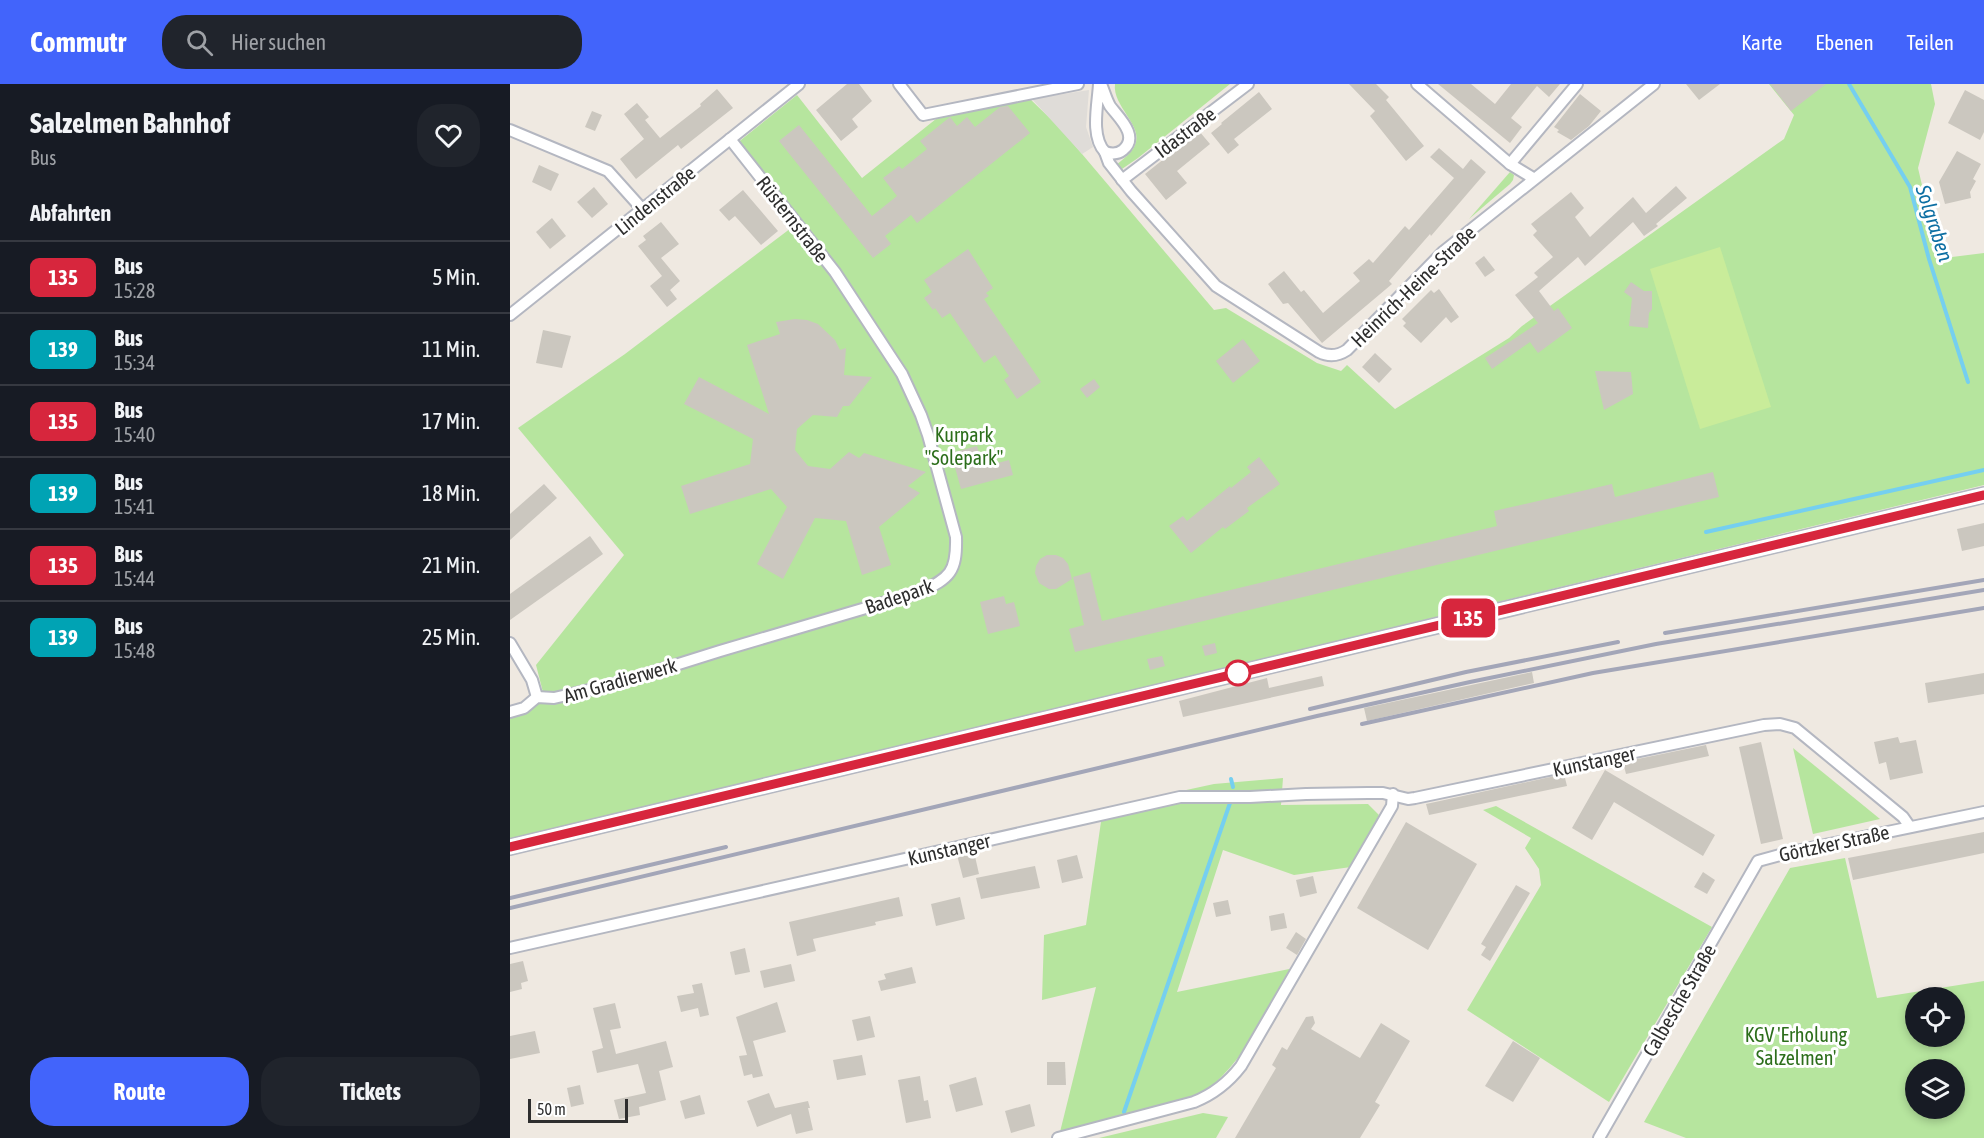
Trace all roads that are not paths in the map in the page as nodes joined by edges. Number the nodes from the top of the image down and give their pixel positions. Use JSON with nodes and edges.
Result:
{"nodes":[{"id":1,"x":799,"y":84,"type":"edge"},
{"id":2,"x":899,"y":84,"type":"edge"},
{"id":3,"x":1078,"y":84,"type":"edge"},
{"id":4,"x":1100,"y":84,"type":"edge"},
{"id":5,"x":1248,"y":84,"type":"edge"},
{"id":6,"x":1418,"y":84,"type":"edge"},
{"id":7,"x":1577,"y":84,"type":"edge"},
{"id":8,"x":1654,"y":84,"type":"edge"},
{"id":9,"x":510,"y":130,"type":"edge"},
{"id":10,"x":730,"y":139,"type":"junction"},
{"id":11,"x":1105,"y":152,"type":"junction"},
{"id":12,"x":1510,"y":164,"type":"junction"},
{"id":13,"x":1533,"y":178,"type":"junction"},
{"id":14,"x":1122,"y":180,"type":"junction"},
{"id":15,"x":643,"y":210,"type":"junction"},
{"id":16,"x":854,"y":301,"type":"joint"},
{"id":17,"x":510,"y":315,"type":"edge"},
{"id":18,"x":1983,"y":495,"type":"edge"},
{"id":19,"x":510,"y":643,"type":"edge"},
{"id":20,"x":733,"y":647,"type":"joint"},
{"id":21,"x":537,"y":697,"type":"junction"},
{"id":22,"x":510,"y":712,"type":"edge"},
{"id":23,"x":1795,"y":728,"type":"joint"},
{"id":24,"x":1393,"y":794,"type":"junction"},
{"id":25,"x":1984,"y":812,"type":"edge"},
{"id":26,"x":1910,"y":827,"type":"junction"},
{"id":27,"x":510,"y":847,"type":"edge"},
{"id":28,"x":1758,"y":861,"type":"joint"},
{"id":29,"x":510,"y":948,"type":"edge"},
{"id":30,"x":1112,"y":1125,"type":"junction"},
{"id":31,"x":1058,"y":1138,"type":"edge"},
{"id":32,"x":1108,"y":1138,"type":"edge"},
{"id":33,"x":1599,"y":1138,"type":"edge"}],
"edges":[{"from":1,"to":10,"type":"street","name":"Lindenstraße"},
{"from":2,"to":3,"type":"street"},
{"from":4,"to":11,"type":"street","name":"Heinrich-Heine-Straße"},
{"from":4,"to":11,"type":"street"},
{"from":5,"to":14,"type":"street","name":"Idastraße"},
{"from":6,"to":12,"type":"street"},
{"from":7,"to":12,"type":"street"},
{"from":8,"to":13,"type":"street","name":"Heinrich-Heine-Straße"},
{"from":9,"to":15,"type":"street"},
{"from":10,"to":15,"type":"street","name":"Lindenstraße"},
{"from":10,"to":16,"type":"street","name":"Rüsternstraße"},
{"from":11,"to":14,"type":"street","name":"Heinrich-Heine-Straße"},
{"from":12,"to":13,"type":"street"},
{"from":13,"to":14,"type":"street","name":"Heinrich-Heine-Straße"},
{"from":15,"to":17,"type":"street","name":"Lindenstraße"},
{"from":16,"to":20,"type":"street","name":"Badepark"},
{"from":18,"to":27,"type":"street"},
{"from":19,"to":21,"type":"street"},
{"from":20,"to":21,"type":"street","name":"Am Gradierwerk"},
{"from":21,"to":22,"type":"street","name":"Am Gradierwerk"},
{"from":23,"to":24,"type":"street","name":"Kunstanger"},
{"from":23,"to":26,"type":"street","name":"Görtzker Straße"},
{"from":24,"to":29,"type":"street","name":"Kunstanger"},
{"from":24,"to":30,"type":"street"},
{"from":25,"to":26,"type":"street","name":"Görtzker Straße"},
{"from":26,"to":28,"type":"street","name":"Görtzker Straße"},
{"from":28,"to":33,"type":"street","name":"Calbesche Straße"},
{"from":30,"to":31,"type":"street"},
{"from":30,"to":32,"type":"street"}]}
